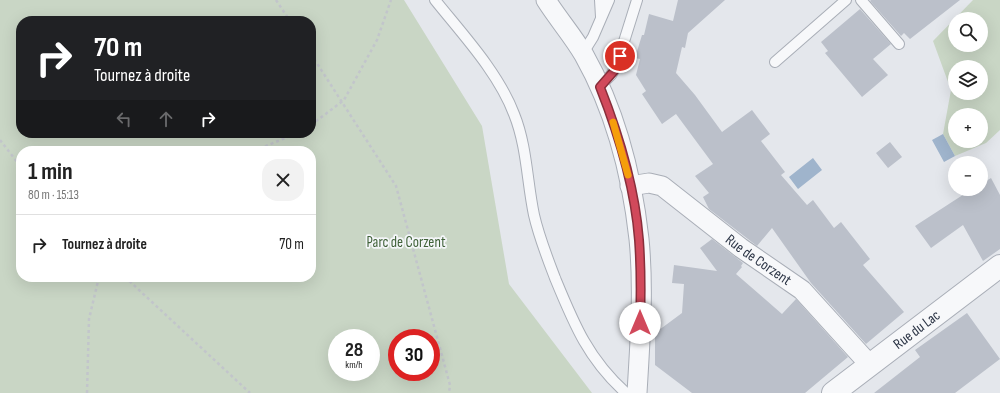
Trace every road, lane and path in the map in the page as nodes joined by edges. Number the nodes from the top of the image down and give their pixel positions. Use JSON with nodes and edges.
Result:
{"nodes":[{"id":1,"x":276,"y":0,"type":"edge"},
{"id":2,"x":392,"y":0,"type":"edge"},
{"id":3,"x":435,"y":0,"type":"edge"},
{"id":4,"x":546,"y":0,"type":"edge"},
{"id":5,"x":600,"y":0,"type":"edge"},
{"id":6,"x":609,"y":0,"type":"edge"},
{"id":7,"x":638,"y":0,"type":"edge"},
{"id":8,"x":846,"y":0,"type":"edge"},
{"id":9,"x":861,"y":0,"type":"edge"},
{"id":10,"x":287,"y":16,"type":"edge"},
{"id":11,"x":601,"y":19,"type":"junction"},
{"id":12,"x":899,"y":44,"type":"dead end"},
{"id":13,"x":583,"y":53,"type":"junction"},
{"id":14,"x":316,"y":62,"type":"edge"},
{"id":15,"x":775,"y":62,"type":"dead end"},
{"id":16,"x":600,"y":87,"type":"junction"},
{"id":17,"x":342,"y":102,"type":"junction"},
{"id":18,"x":316,"y":121,"type":"edge"},
{"id":19,"x":285,"y":138,"type":"edge"},
{"id":20,"x":0,"y":140,"type":"edge"},
{"id":21,"x":266,"y":146,"type":"edge"},
{"id":22,"x":16,"y":161,"type":"edge"},
{"id":23,"x":630,"y":186,"type":"junction"},
{"id":24,"x":1000,"y":266,"type":"edge"},
{"id":25,"x":98,"y":282,"type":"edge"},
{"id":26,"x":130,"y":282,"type":"edge"},
{"id":27,"x":870,"y":365,"type":"junction"},
{"id":28,"x":87,"y":393,"type":"edge"},
{"id":29,"x":250,"y":393,"type":"edge"},
{"id":30,"x":449,"y":393,"type":"edge"},
{"id":31,"x":626,"y":393,"type":"edge"},
{"id":32,"x":637,"y":393,"type":"edge"},
{"id":33,"x":833,"y":393,"type":"edge"}],
"edges":[{"from":1,"to":10,"type":"path"},
{"from":2,"to":17,"type":"path"},
{"from":3,"to":31,"type":"lane"},
{"from":4,"to":13,"type":"street"},
{"from":5,"to":11,"type":"lane"},
{"from":6,"to":11,"type":"lane"},
{"from":7,"to":16,"type":"lane"},
{"from":8,"to":15,"type":"lane"},
{"from":9,"to":12,"type":"lane"},
{"from":11,"to":13,"type":"lane"},
{"from":13,"to":16,"type":"street"},
{"from":14,"to":17,"type":"path"},
{"from":16,"to":23,"type":"street"},
{"from":17,"to":18,"type":"path"},
{"from":17,"to":30,"type":"path"},
{"from":19,"to":21,"type":"path"},
{"from":20,"to":22,"type":"path"},
{"from":23,"to":27,"type":"street","name":"Rue de Corzent"},
{"from":23,"to":32,"type":"street"},
{"from":24,"to":27,"type":"street","name":"Rue du Lac"},
{"from":25,"to":28,"type":"path"},
{"from":26,"to":29,"type":"path"},
{"from":27,"to":33,"type":"street","name":"Rue du Lac"}]}
